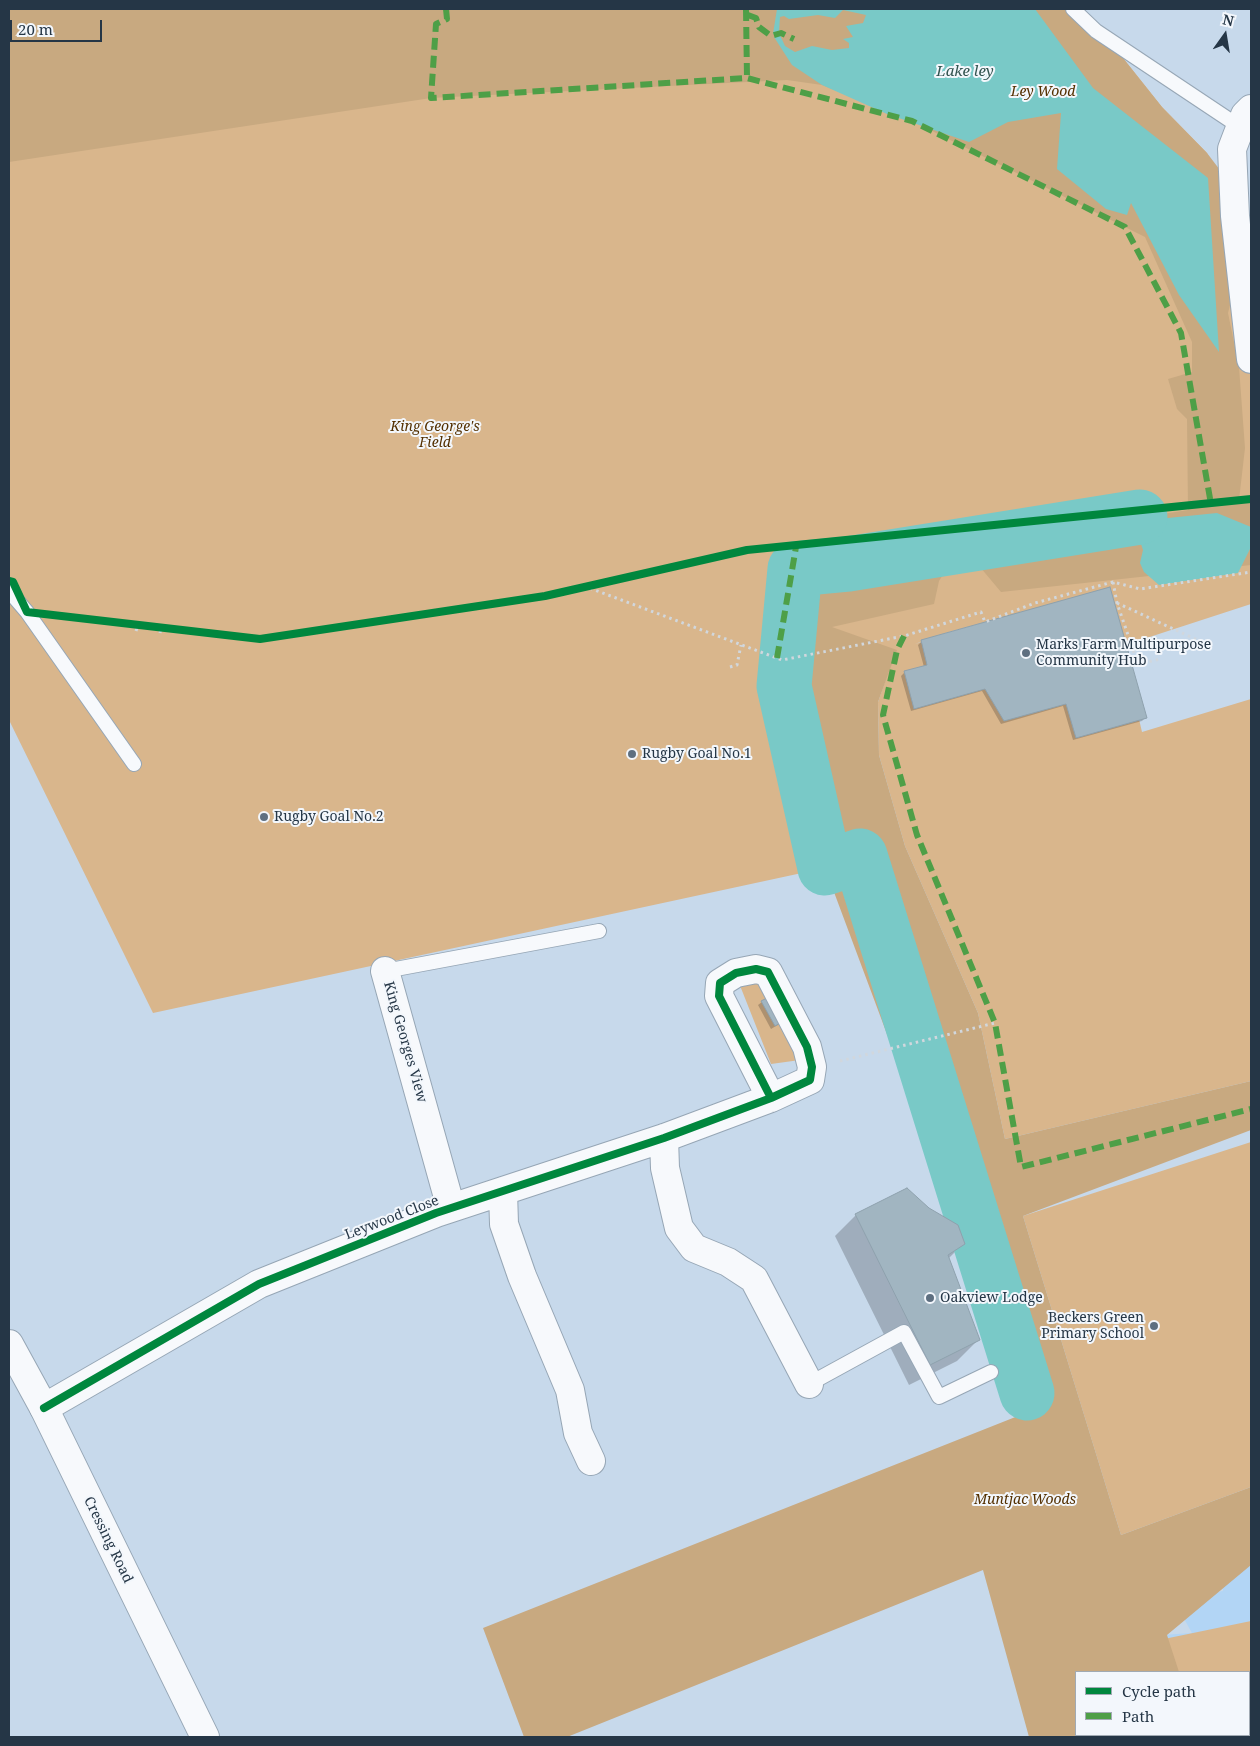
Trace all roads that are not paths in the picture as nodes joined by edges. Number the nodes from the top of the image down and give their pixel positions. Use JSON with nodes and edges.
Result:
{"nodes":[{"id":1,"x":1073,"y":9,"type":"edge"},
{"id":2,"x":1246,"y":118,"type":"edge"},
{"id":3,"x":1251,"y":359,"type":"edge"},
{"id":4,"x":9,"y":591,"type":"edge"},
{"id":5,"x":134,"y":764,"type":"dead end"},
{"id":6,"x":599,"y":932,"type":"dead end"},
{"id":7,"x":385,"y":971,"type":"joint"},
{"id":8,"x":771,"y":1098,"type":"junction"},
{"id":9,"x":664,"y":1138,"type":"junction"},
{"id":10,"x":503,"y":1191,"type":"junction"},
{"id":11,"x":451,"y":1208,"type":"junction"},
{"id":12,"x":9,"y":1344,"type":"edge"},
{"id":13,"x":991,"y":1372,"type":"dead end"},
{"id":14,"x":809,"y":1384,"type":"joint"},
{"id":15,"x":44,"y":1408,"type":"junction"},
{"id":16,"x":591,"y":1461,"type":"dead end"},
{"id":17,"x":205,"y":1737,"type":"edge"}],
"edges":[{"from":1,"to":2,"type":"lane"},
{"from":2,"to":3,"type":"street"},
{"from":4,"to":5,"type":"lane"},
{"from":6,"to":7,"type":"lane","name":"King Georges View"},
{"from":7,"to":11,"type":"street","name":"King Georges View"},
{"from":8,"to":8,"type":"street","name":"Leywood Close"},
{"from":8,"to":9,"type":"street","name":"Leywood Close"},
{"from":9,"to":10,"type":"street","name":"Leywood Close"},
{"from":9,"to":14,"type":"street"},
{"from":10,"to":11,"type":"street","name":"Leywood Close"},
{"from":10,"to":16,"type":"street"},
{"from":11,"to":15,"type":"street","name":"Leywood Close"},
{"from":12,"to":15,"type":"street","name":"Cressing Road"},
{"from":13,"to":14,"type":"lane"},
{"from":15,"to":17,"type":"street","name":"Cressing Road"}]}
